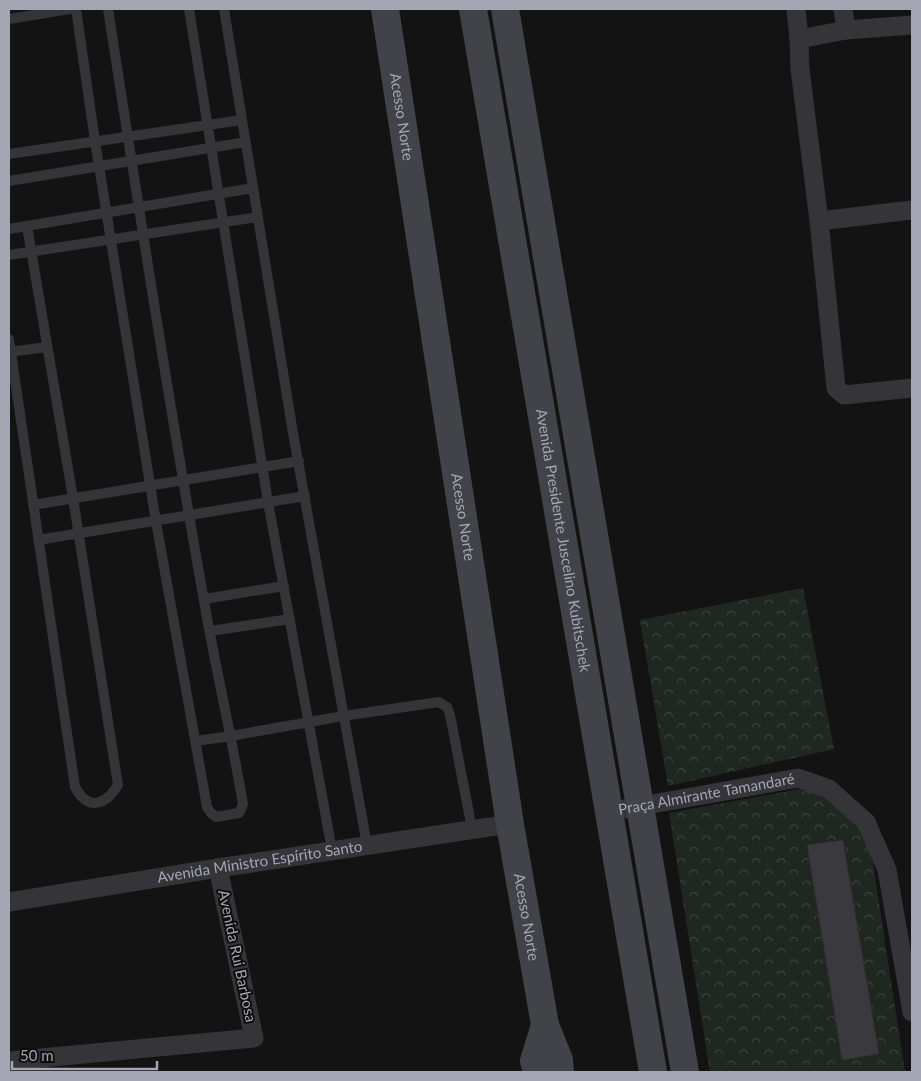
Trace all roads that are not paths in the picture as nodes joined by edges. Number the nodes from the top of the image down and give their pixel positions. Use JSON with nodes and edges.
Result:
{"nodes":[{"id":1,"x":70,"y":9,"type":"edge"},
{"id":2,"x":76,"y":9,"type":"edge"},
{"id":3,"x":108,"y":9,"type":"edge"},
{"id":4,"x":189,"y":9,"type":"edge"},
{"id":5,"x":224,"y":9,"type":"edge"},
{"id":6,"x":385,"y":9,"type":"edge"},
{"id":7,"x":473,"y":9,"type":"edge"},
{"id":8,"x":505,"y":9,"type":"edge"},
{"id":9,"x":796,"y":9,"type":"edge"},
{"id":10,"x":843,"y":9,"type":"edge"},
{"id":11,"x":9,"y":19,"type":"edge"},
{"id":12,"x":912,"y":25,"type":"edge"},
{"id":13,"x":846,"y":30,"type":"junction"},
{"id":14,"x":799,"y":39,"type":"junction"},
{"id":15,"x":242,"y":120,"type":"junction"},
{"id":16,"x":207,"y":124,"type":"junction"},
{"id":17,"x":127,"y":136,"type":"junction"},
{"id":18,"x":95,"y":141,"type":"junction"},
{"id":19,"x":246,"y":142,"type":"junction"},
{"id":20,"x":211,"y":149,"type":"junction"},
{"id":21,"x":9,"y":154,"type":"edge"},
{"id":22,"x":131,"y":162,"type":"junction"},
{"id":23,"x":100,"y":166,"type":"junction"},
{"id":24,"x":9,"y":181,"type":"edge"},
{"id":25,"x":253,"y":188,"type":"junction"},
{"id":26,"x":219,"y":195,"type":"junction"},
{"id":27,"x":139,"y":207,"type":"junction"},
{"id":28,"x":912,"y":210,"type":"edge"},
{"id":29,"x":106,"y":213,"type":"junction"},
{"id":30,"x":258,"y":218,"type":"junction"},
{"id":31,"x":819,"y":221,"type":"junction"},
{"id":32,"x":223,"y":223,"type":"junction"},
{"id":33,"x":26,"y":226,"type":"junction"},
{"id":34,"x":9,"y":229,"type":"edge"},
{"id":35,"x":144,"y":233,"type":"junction"},
{"id":36,"x":111,"y":239,"type":"junction"},
{"id":37,"x":30,"y":251,"type":"junction"},
{"id":38,"x":9,"y":255,"type":"edge"},
{"id":39,"x":9,"y":339,"type":"edge"},
{"id":40,"x":46,"y":346,"type":"junction"},
{"id":41,"x":10,"y":352,"type":"edge"},
{"id":42,"x":912,"y":388,"type":"edge"},
{"id":43,"x":298,"y":461,"type":"junction"},
{"id":44,"x":263,"y":466,"type":"junction"},
{"id":45,"x":184,"y":480,"type":"junction"},
{"id":46,"x":151,"y":487,"type":"junction"},
{"id":47,"x":305,"y":496,"type":"junction"},
{"id":48,"x":73,"y":498,"type":"junction"},
{"id":49,"x":268,"y":502,"type":"junction"},
{"id":50,"x":33,"y":506,"type":"junction"},
{"id":51,"x":190,"y":516,"type":"junction"},
{"id":52,"x":156,"y":522,"type":"junction"},
{"id":53,"x":79,"y":534,"type":"junction"},
{"id":54,"x":38,"y":540,"type":"junction"},
{"id":55,"x":284,"y":586,"type":"junction"},
{"id":56,"x":204,"y":599,"type":"junction"},
{"id":57,"x":290,"y":619,"type":"junction"},
{"id":58,"x":210,"y":631,"type":"junction"},
{"id":59,"x":343,"y":716,"type":"junction"},
{"id":60,"x":310,"y":721,"type":"junction"},
{"id":61,"x":231,"y":736,"type":"junction"},
{"id":62,"x":196,"y":741,"type":"junction"},
{"id":63,"x":639,"y":806,"type":"junction"},
{"id":64,"x":607,"y":812,"type":"junction"},
{"id":65,"x":510,"y":824,"type":"junction"},
{"id":66,"x":472,"y":829,"type":"junction"},
{"id":67,"x":367,"y":845,"type":"junction"},
{"id":68,"x":332,"y":850,"type":"junction"},
{"id":69,"x":218,"y":868,"type":"junction"},
{"id":70,"x":9,"y":902,"type":"edge"},
{"id":71,"x":912,"y":1012,"type":"edge"},
{"id":72,"x":545,"y":1025,"type":"junction"},
{"id":73,"x":9,"y":1061,"type":"edge"},
{"id":74,"x":537,"y":1072,"type":"edge"},
{"id":75,"x":560,"y":1072,"type":"edge"},
{"id":76,"x":653,"y":1072,"type":"edge"},
{"id":77,"x":685,"y":1072,"type":"edge"}],
"edges":[{"from":1,"to":11,"type":"lane"},
{"from":2,"to":18,"type":"lane"},
{"from":3,"to":17,"type":"lane"},
{"from":4,"to":16,"type":"lane"},
{"from":5,"to":15,"type":"lane"},
{"from":6,"to":65,"type":"main road","name":"Acesso Norte"},
{"from":7,"to":64,"type":"main road","name":"Avenida Presidente Juscelino Kubitschek"},
{"from":8,"to":63,"type":"main road","name":"Avenida Presidente Juscelino Kubitschek"},
{"from":9,"to":14,"type":"street"},
{"from":10,"to":13,"type":"street"},
{"from":12,"to":13,"type":"street"},
{"from":13,"to":14,"type":"street"},
{"from":14,"to":31,"type":"street"},
{"from":15,"to":16,"type":"lane"},
{"from":15,"to":19,"type":"lane"},
{"from":16,"to":17,"type":"lane"},
{"from":16,"to":20,"type":"lane"},
{"from":17,"to":18,"type":"lane"},
{"from":17,"to":22,"type":"lane"},
{"from":18,"to":21,"type":"lane"},
{"from":18,"to":23,"type":"lane"},
{"from":19,"to":20,"type":"lane"},
{"from":19,"to":25,"type":"lane"},
{"from":20,"to":22,"type":"lane"},
{"from":20,"to":26,"type":"lane"},
{"from":22,"to":23,"type":"lane"},
{"from":22,"to":27,"type":"lane"},
{"from":23,"to":24,"type":"lane"},
{"from":23,"to":29,"type":"lane"},
{"from":25,"to":26,"type":"lane"},
{"from":25,"to":30,"type":"lane"},
{"from":26,"to":27,"type":"lane"},
{"from":26,"to":32,"type":"lane"},
{"from":27,"to":29,"type":"lane"},
{"from":27,"to":35,"type":"lane"},
{"from":28,"to":31,"type":"street"},
{"from":29,"to":33,"type":"lane"},
{"from":29,"to":36,"type":"lane"},
{"from":30,"to":32,"type":"lane"},
{"from":30,"to":43,"type":"lane"},
{"from":31,"to":42,"type":"street"},
{"from":32,"to":35,"type":"lane"},
{"from":32,"to":44,"type":"lane"},
{"from":33,"to":34,"type":"lane"},
{"from":33,"to":37,"type":"lane"},
{"from":35,"to":36,"type":"lane"},
{"from":35,"to":45,"type":"lane"},
{"from":36,"to":37,"type":"lane"},
{"from":36,"to":46,"type":"lane"},
{"from":37,"to":38,"type":"lane"},
{"from":37,"to":40,"type":"lane"},
{"from":39,"to":41,"type":"lane"},
{"from":40,"to":41,"type":"lane"},
{"from":40,"to":48,"type":"lane"},
{"from":41,"to":50,"type":"lane"},
{"from":43,"to":44,"type":"lane"},
{"from":43,"to":47,"type":"lane"},
{"from":44,"to":45,"type":"lane"},
{"from":44,"to":49,"type":"lane"},
{"from":45,"to":46,"type":"lane"},
{"from":45,"to":51,"type":"lane"},
{"from":46,"to":48,"type":"lane"},
{"from":46,"to":52,"type":"lane"},
{"from":47,"to":49,"type":"lane"},
{"from":47,"to":59,"type":"lane"},
{"from":48,"to":50,"type":"lane"},
{"from":48,"to":53,"type":"lane"},
{"from":49,"to":51,"type":"lane"},
{"from":49,"to":55,"type":"lane"},
{"from":50,"to":54,"type":"lane"},
{"from":51,"to":52,"type":"lane"},
{"from":51,"to":56,"type":"lane"},
{"from":52,"to":53,"type":"lane"},
{"from":52,"to":62,"type":"lane"},
{"from":53,"to":54,"type":"lane"},
{"from":53,"to":54,"type":"lane"},
{"from":55,"to":56,"type":"lane"},
{"from":55,"to":57,"type":"lane"},
{"from":56,"to":58,"type":"lane"},
{"from":57,"to":58,"type":"lane"},
{"from":57,"to":60,"type":"lane"},
{"from":58,"to":61,"type":"lane"},
{"from":59,"to":60,"type":"lane"},
{"from":59,"to":66,"type":"lane"},
{"from":59,"to":67,"type":"lane"},
{"from":60,"to":61,"type":"lane"},
{"from":60,"to":68,"type":"lane"},
{"from":61,"to":62,"type":"lane"},
{"from":61,"to":62,"type":"lane"},
{"from":63,"to":64,"type":"street","name":"Praça Almirante Tamandaré"},
{"from":63,"to":71,"type":"street","name":"Praça Almirante Tamandaré"},
{"from":63,"to":77,"type":"main road","name":"Avenida Presidente Juscelino Kubitschek"},
{"from":64,"to":76,"type":"main road","name":"Avenida Presidente Juscelino Kubitschek"},
{"from":65,"to":66,"type":"street","name":"Avenida Ministro Espírito Santo"},
{"from":65,"to":72,"type":"main road","name":"Acesso Norte"},
{"from":66,"to":67,"type":"street","name":"Avenida Ministro Espírito Santo"},
{"from":67,"to":68,"type":"street","name":"Avenida Ministro Espírito Santo"},
{"from":68,"to":69,"type":"street","name":"Avenida Ministro Espírito Santo"},
{"from":69,"to":70,"type":"street","name":"Avenida Ministro Espírito Santo"},
{"from":69,"to":73,"type":"street","name":"Avenida Rui Barbosa"},
{"from":72,"to":74,"type":"main road"},
{"from":72,"to":75,"type":"main road","name":"Acesso Norte"}]}
